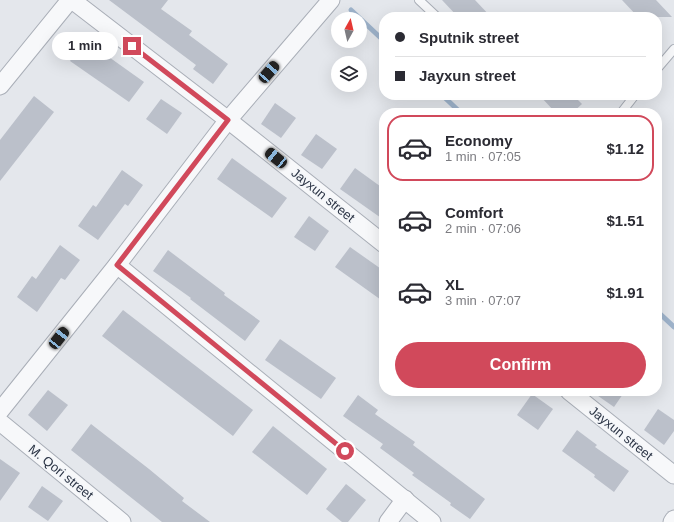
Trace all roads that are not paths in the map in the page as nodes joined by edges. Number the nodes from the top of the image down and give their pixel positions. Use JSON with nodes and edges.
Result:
{"nodes":[{"id":1,"x":71,"y":0,"type":"edge"},
{"id":2,"x":331,"y":0,"type":"edge"},
{"id":3,"x":419,"y":0,"type":"edge"},
{"id":4,"x":432,"y":12,"type":"edge"},
{"id":5,"x":674,"y":49,"type":"edge"},
{"id":6,"x":662,"y":63,"type":"edge"},
{"id":7,"x":0,"y":86,"type":"edge"},
{"id":8,"x":632,"y":100,"type":"edge"},
{"id":9,"x":624,"y":108,"type":"edge"},
{"id":10,"x":228,"y":120,"type":"junction"},
{"id":11,"x":379,"y":240,"type":"edge"},
{"id":12,"x":117,"y":265,"type":"junction"},
{"id":13,"x":575,"y":396,"type":"edge"},
{"id":14,"x":0,"y":411,"type":"edge"},
{"id":15,"x":0,"y":422,"type":"edge"},
{"id":16,"x":674,"y":475,"type":"edge"},
{"id":17,"x":405,"y":499,"type":"junction"},
{"id":18,"x":674,"y":520,"type":"edge"},
{"id":19,"x":122,"y":522,"type":"edge"},
{"id":20,"x":388,"y":522,"type":"edge"},
{"id":21,"x":432,"y":522,"type":"edge"},
{"id":22,"x":672,"y":522,"type":"edge"}],
"edges":[{"from":1,"to":7,"type":"street"},
{"from":1,"to":10,"type":"street","name":"Jayxun street"},
{"from":2,"to":10,"type":"street"},
{"from":3,"to":4,"type":"lane"},
{"from":5,"to":6,"type":"lane"},
{"from":8,"to":9,"type":"lane"},
{"from":10,"to":11,"type":"street","name":"Jayxun street"},
{"from":10,"to":12,"type":"street"},
{"from":12,"to":14,"type":"street"},
{"from":12,"to":17,"type":"street"},
{"from":13,"to":16,"type":"street","name":"Jayxun street"},
{"from":15,"to":19,"type":"street","name":"M. Qori street"},
{"from":17,"to":20,"type":"street"},
{"from":17,"to":21,"type":"street"},
{"from":18,"to":22,"type":"street"}]}
